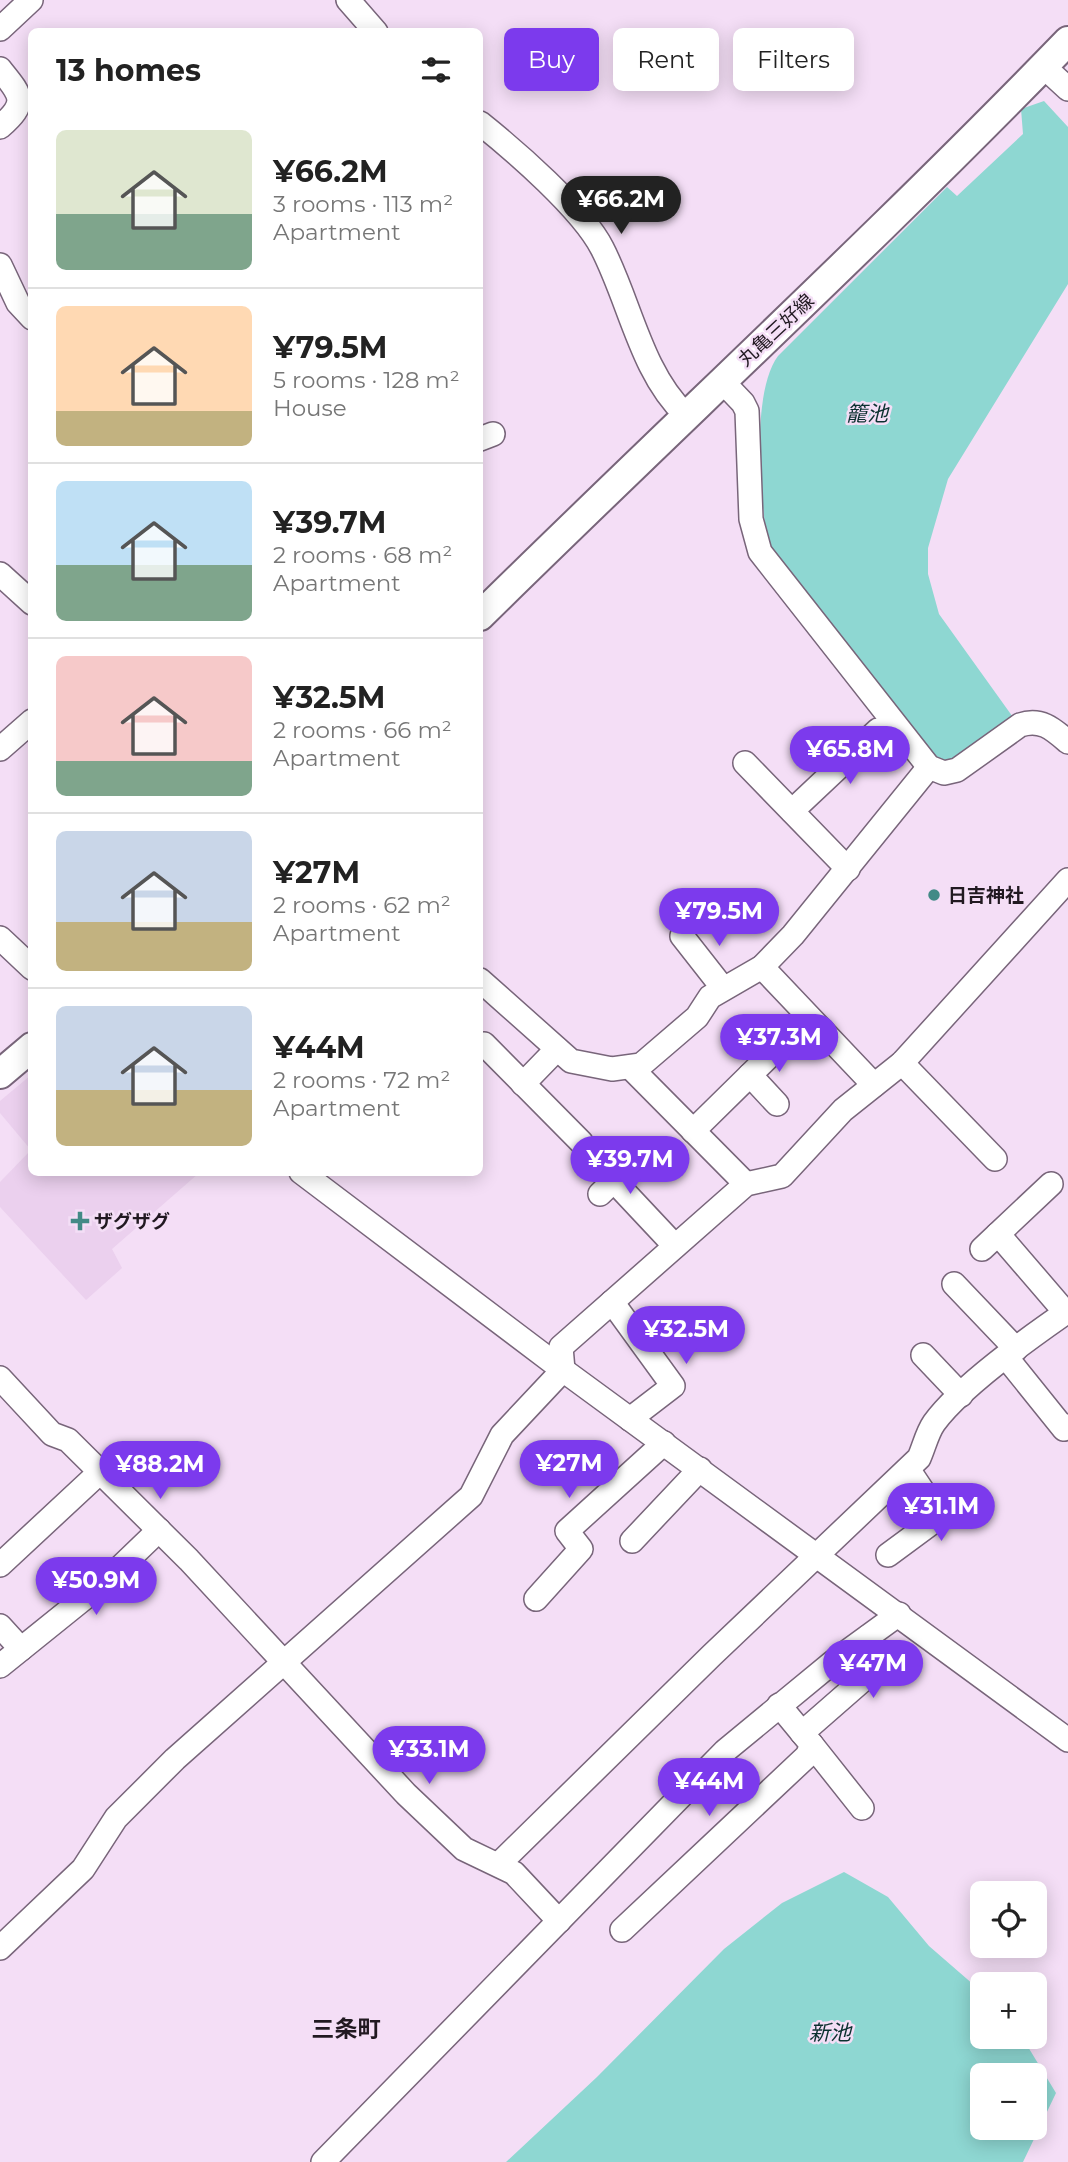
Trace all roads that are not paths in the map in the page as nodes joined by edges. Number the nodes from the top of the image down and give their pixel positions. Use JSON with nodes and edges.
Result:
{"nodes":[{"id":1,"x":31,"y":0,"type":"edge"},
{"id":2,"x":348,"y":0,"type":"edge"},
{"id":3,"x":371,"y":28,"type":"edge"},
{"id":4,"x":0,"y":29,"type":"edge"},
{"id":5,"x":1068,"y":41,"type":"edge"},
{"id":6,"x":1043,"y":66,"type":"junction"},
{"id":7,"x":0,"y":69,"type":"edge"},
{"id":8,"x":1068,"y":89,"type":"edge"},
{"id":9,"x":483,"y":126,"type":"edge"},
{"id":10,"x":0,"y":127,"type":"edge"},
{"id":11,"x":0,"y":265,"type":"edge"},
{"id":12,"x":28,"y":314,"type":"edge"},
{"id":13,"x":722,"y":381,"type":"junction"},
{"id":14,"x":685,"y":414,"type":"junction"},
{"id":15,"x":0,"y":574,"type":"edge"},
{"id":16,"x":28,"y":599,"type":"edge"},
{"id":17,"x":483,"y":614,"type":"edge"},
{"id":18,"x":28,"y":724,"type":"edge"},
{"id":19,"x":878,"y":730,"type":"dead end"},
{"id":20,"x":1068,"y":742,"type":"edge"},
{"id":21,"x":0,"y":749,"type":"edge"},
{"id":22,"x":745,"y":763,"type":"dead end"},
{"id":23,"x":929,"y":767,"type":"junction"},
{"id":24,"x":792,"y":811,"type":"junction"},
{"id":25,"x":848,"y":869,"type":"junction"},
{"id":26,"x":1068,"y":880,"type":"edge"},
{"id":27,"x":682,"y":936,"type":"dead end"},
{"id":28,"x":0,"y":937,"type":"edge"},
{"id":29,"x":28,"y":964,"type":"edge"},
{"id":30,"x":762,"y":967,"type":"junction"},
{"id":31,"x":483,"y":983,"type":"edge"},
{"id":32,"x":722,"y":987,"type":"junction"},
{"id":33,"x":809,"y":1017,"type":"junction"},
{"id":34,"x":484,"y":1044,"type":"dead end"},
{"id":35,"x":557,"y":1049,"type":"junction"},
{"id":36,"x":28,"y":1050,"type":"edge"},
{"id":37,"x":902,"y":1063,"type":"junction"},
{"id":38,"x":630,"y":1067,"type":"junction"},
{"id":39,"x":0,"y":1074,"type":"edge"},
{"id":40,"x":750,"y":1075,"type":"junction"},
{"id":41,"x":523,"y":1084,"type":"junction"},
{"id":42,"x":874,"y":1085,"type":"junction"},
{"id":43,"x":776,"y":1104,"type":"dead end"},
{"id":44,"x":693,"y":1131,"type":"junction"},
{"id":45,"x":581,"y":1142,"type":"dead end"},
{"id":46,"x":995,"y":1159,"type":"dead end"},
{"id":47,"x":305,"y":1176,"type":"edge"},
{"id":48,"x":614,"y":1180,"type":"dead end"},
{"id":49,"x":746,"y":1184,"type":"junction"},
{"id":50,"x":1051,"y":1184,"type":"dead end"},
{"id":51,"x":675,"y":1246,"type":"junction"},
{"id":52,"x":954,"y":1284,"type":"dead end"},
{"id":53,"x":612,"y":1302,"type":"junction"},
{"id":54,"x":1067,"y":1312,"type":"edge"},
{"id":55,"x":1011,"y":1353,"type":"junction"},
{"id":56,"x":923,"y":1355,"type":"dead end"},
{"id":57,"x":563,"y":1370,"type":"junction"},
{"id":58,"x":0,"y":1378,"type":"edge"},
{"id":59,"x":961,"y":1395,"type":"junction"},
{"id":60,"x":630,"y":1419,"type":"junction"},
{"id":61,"x":1068,"y":1426,"type":"edge"},
{"id":62,"x":664,"y":1443,"type":"junction"},
{"id":63,"x":700,"y":1469,"type":"junction"},
{"id":64,"x":908,"y":1469,"type":"junction"},
{"id":65,"x":100,"y":1472,"type":"junction"},
{"id":66,"x":968,"y":1496,"type":"dead end"},
{"id":67,"x":940,"y":1517,"type":"junction"},
{"id":68,"x":159,"y":1530,"type":"junction"},
{"id":69,"x":632,"y":1541,"type":"dead end"},
{"id":70,"x":818,"y":1555,"type":"junction"},
{"id":71,"x":888,"y":1555,"type":"dead end"},
{"id":72,"x":0,"y":1564,"type":"edge"},
{"id":73,"x":536,"y":1599,"type":"dead end"},
{"id":74,"x":899,"y":1614,"type":"junction"},
{"id":75,"x":0,"y":1626,"type":"edge"},
{"id":76,"x":868,"y":1637,"type":"junction"},
{"id":77,"x":21,"y":1649,"type":"junction"},
{"id":78,"x":284,"y":1660,"type":"junction"},
{"id":79,"x":3,"y":1675,"type":"edge"},
{"id":80,"x":779,"y":1705,"type":"junction"},
{"id":81,"x":807,"y":1739,"type":"junction"},
{"id":82,"x":1068,"y":1740,"type":"edge"},
{"id":83,"x":862,"y":1808,"type":"dead end"},
{"id":84,"x":499,"y":1864,"type":"junction"},
{"id":85,"x":559,"y":1921,"type":"junction"},
{"id":86,"x":622,"y":1930,"type":"dead end"},
{"id":87,"x":0,"y":1948,"type":"edge"},
{"id":88,"x":323,"y":2162,"type":"edge"}],
"edges":[{"from":1,"to":4,"type":"street"},
{"from":2,"to":3,"type":"street"},
{"from":5,"to":6,"type":"main road","name":"丸亀三好線"},
{"from":6,"to":8,"type":"street"},
{"from":6,"to":13,"type":"main road","name":"丸亀三好線"},
{"from":7,"to":10,"type":"street"},
{"from":9,"to":14,"type":"street"},
{"from":11,"to":12,"type":"street"},
{"from":13,"to":14,"type":"main road","name":"丸亀三好線"},
{"from":13,"to":23,"type":"street"},
{"from":14,"to":17,"type":"main road","name":"丸亀三好線"},
{"from":15,"to":16,"type":"street"},
{"from":18,"to":21,"type":"street"},
{"from":19,"to":24,"type":"street"},
{"from":20,"to":23,"type":"street"},
{"from":22,"to":24,"type":"street"},
{"from":23,"to":25,"type":"street"},
{"from":24,"to":25,"type":"street"},
{"from":25,"to":30,"type":"street"},
{"from":26,"to":37,"type":"street"},
{"from":27,"to":32,"type":"street"},
{"from":28,"to":29,"type":"street"},
{"from":30,"to":32,"type":"street"},
{"from":30,"to":33,"type":"street"},
{"from":31,"to":35,"type":"street"},
{"from":32,"to":38,"type":"street"},
{"from":33,"to":40,"type":"street"},
{"from":33,"to":42,"type":"street"},
{"from":34,"to":41,"type":"street"},
{"from":35,"to":38,"type":"street"},
{"from":35,"to":41,"type":"street"},
{"from":36,"to":39,"type":"main road"},
{"from":37,"to":42,"type":"street"},
{"from":37,"to":46,"type":"street"},
{"from":38,"to":44,"type":"street"},
{"from":40,"to":43,"type":"street"},
{"from":40,"to":44,"type":"street"},
{"from":41,"to":45,"type":"street"},
{"from":42,"to":49,"type":"street"},
{"from":44,"to":49,"type":"street"},
{"from":47,"to":57,"type":"street"},
{"from":48,"to":51,"type":"street"},
{"from":49,"to":51,"type":"street"},
{"from":50,"to":54,"type":"street"},
{"from":51,"to":53,"type":"street"},
{"from":52,"to":55,"type":"street"},
{"from":53,"to":57,"type":"street"},
{"from":53,"to":60,"type":"street"},
{"from":54,"to":55,"type":"street"},
{"from":55,"to":59,"type":"street"},
{"from":55,"to":61,"type":"street"},
{"from":56,"to":59,"type":"street"},
{"from":57,"to":60,"type":"street"},
{"from":57,"to":78,"type":"street"},
{"from":58,"to":65,"type":"street"},
{"from":59,"to":64,"type":"street"},
{"from":60,"to":62,"type":"street"},
{"from":62,"to":63,"type":"street"},
{"from":62,"to":73,"type":"street"},
{"from":63,"to":69,"type":"street"},
{"from":63,"to":70,"type":"street"},
{"from":64,"to":67,"type":"street"},
{"from":64,"to":70,"type":"street"},
{"from":65,"to":68,"type":"street"},
{"from":65,"to":72,"type":"street"},
{"from":66,"to":67,"type":"street"},
{"from":67,"to":71,"type":"street"},
{"from":68,"to":77,"type":"street"},
{"from":68,"to":78,"type":"street"},
{"from":70,"to":74,"type":"street"},
{"from":70,"to":84,"type":"street"},
{"from":74,"to":76,"type":"street"},
{"from":74,"to":82,"type":"street"},
{"from":75,"to":77,"type":"street"},
{"from":76,"to":80,"type":"street"},
{"from":76,"to":81,"type":"street"},
{"from":77,"to":79,"type":"street"},
{"from":78,"to":84,"type":"street"},
{"from":78,"to":87,"type":"street"},
{"from":80,"to":81,"type":"street"},
{"from":80,"to":85,"type":"street"},
{"from":81,"to":83,"type":"street"},
{"from":81,"to":86,"type":"street"},
{"from":84,"to":85,"type":"street"},
{"from":85,"to":88,"type":"street"}]}
